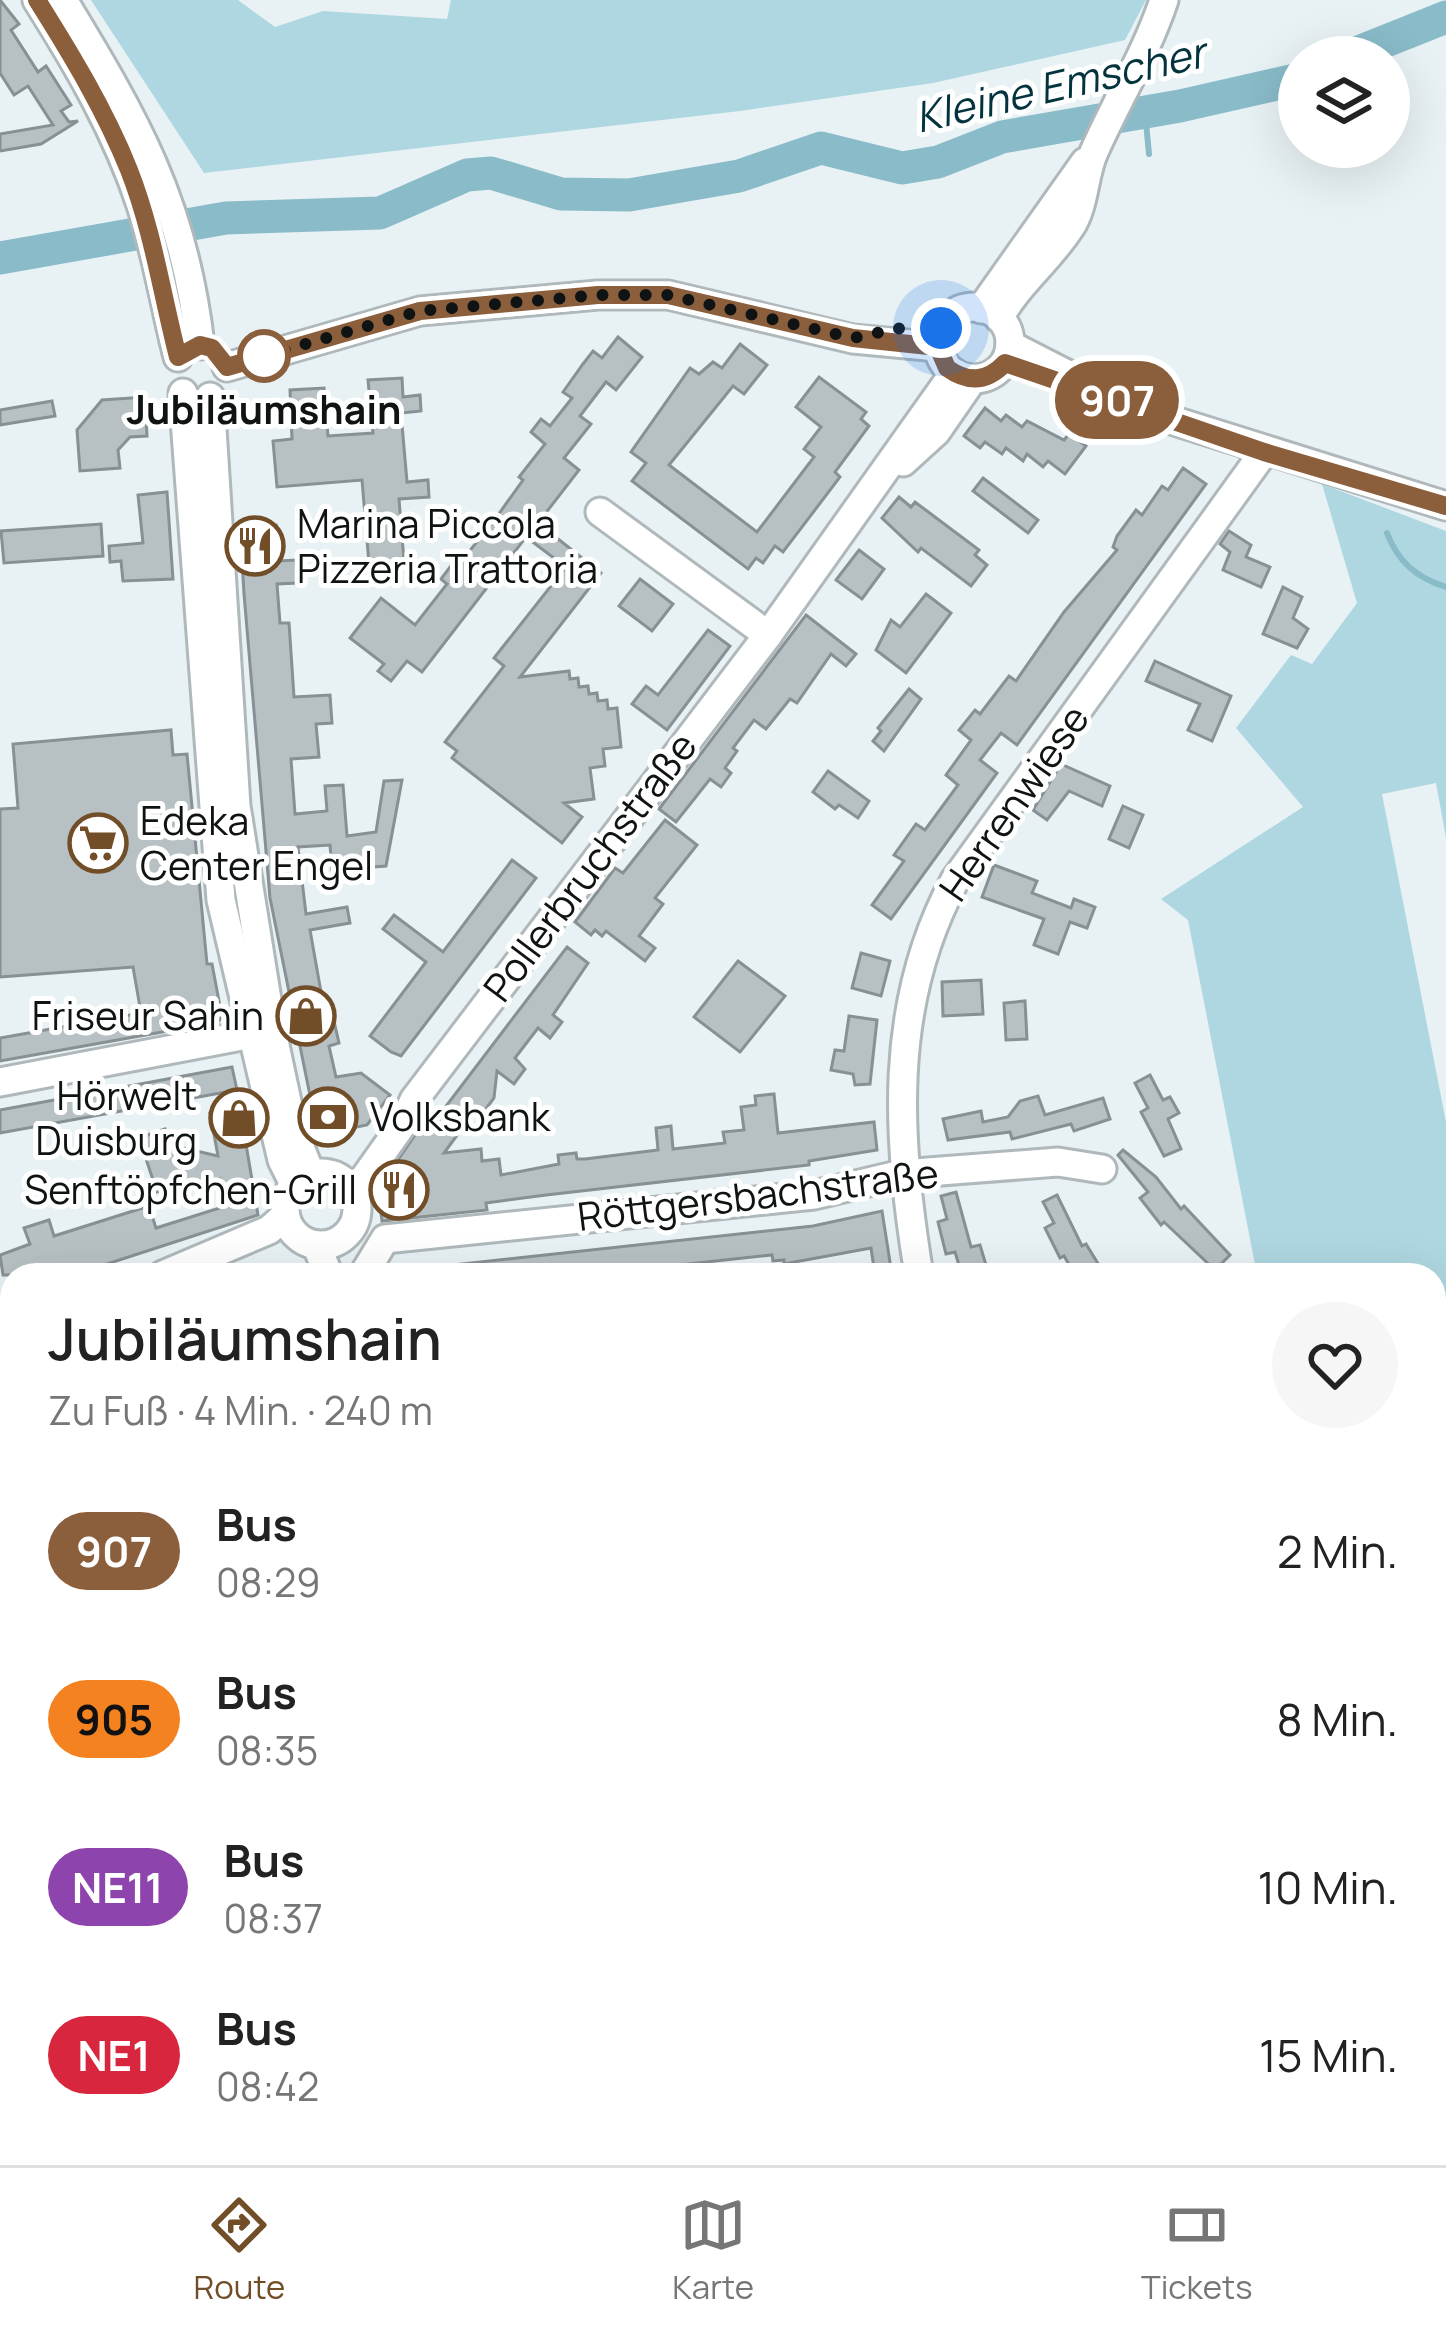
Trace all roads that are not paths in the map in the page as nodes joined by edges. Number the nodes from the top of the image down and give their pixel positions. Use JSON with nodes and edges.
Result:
{"nodes":[{"id":1,"x":37,"y":0,"type":"edge"},
{"id":2,"x":63,"y":0,"type":"edge"},
{"id":3,"x":1164,"y":0,"type":"edge"},
{"id":4,"x":999,"y":334,"type":"junction"},
{"id":5,"x":940,"y":338,"type":"junction"},
{"id":6,"x":189,"y":351,"type":"junction"},
{"id":7,"x":227,"y":367,"type":"junction"},
{"id":8,"x":963,"y":376,"type":"junction"},
{"id":9,"x":196,"y":395,"type":"junction"},
{"id":10,"x":1264,"y":452,"type":"junction"},
{"id":11,"x":1446,"y":506,"type":"edge"},
{"id":12,"x":600,"y":512,"type":"dead end"},
{"id":13,"x":768,"y":635,"type":"junction"},
{"id":14,"x":262,"y":1032,"type":"junction"},
{"id":15,"x":0,"y":1082,"type":"edge"},
{"id":16,"x":1102,"y":1169,"type":"dead end"},
{"id":17,"x":902,"y":1174,"type":"junction"},
{"id":18,"x":303,"y":1179,"type":"junction"},
{"id":19,"x":347,"y":1186,"type":"junction"},
{"id":20,"x":310,"y":1234,"type":"junction"},
{"id":21,"x":198,"y":1263,"type":"edge"},
{"id":22,"x":323,"y":1263,"type":"edge"},
{"id":23,"x":345,"y":1263,"type":"edge"},
{"id":24,"x":368,"y":1263,"type":"edge"},
{"id":25,"x":917,"y":1263,"type":"edge"}],
"edges":[{"from":1,"to":6,"type":"street"},
{"from":2,"to":6,"type":"street"},
{"from":3,"to":4,"type":"street"},
{"from":4,"to":5,"type":"street"},
{"from":4,"to":8,"type":"street"},
{"from":4,"to":10,"type":"street"},
{"from":5,"to":7,"type":"street"},
{"from":5,"to":8,"type":"street"},
{"from":6,"to":7,"type":"street"},
{"from":6,"to":9,"type":"street"},
{"from":7,"to":9,"type":"street"},
{"from":8,"to":13,"type":"street","name":"Pollerbruchstraße"},
{"from":9,"to":14,"type":"street"},
{"from":10,"to":11,"type":"street"},
{"from":10,"to":17,"type":"street","name":"Herrenwiese"},
{"from":12,"to":13,"type":"street"},
{"from":13,"to":19,"type":"street","name":"Pollerbruchstraße"},
{"from":14,"to":15,"type":"street"},
{"from":14,"to":18,"type":"street"},
{"from":16,"to":17,"type":"street","name":"Röttgersbachstraße"},
{"from":17,"to":24,"type":"street","name":"Röttgersbachstraße"},
{"from":17,"to":25,"type":"street","name":"Herrenwiese"},
{"from":18,"to":19,"type":"street"},
{"from":18,"to":20,"type":"street"},
{"from":19,"to":20,"type":"street"},
{"from":20,"to":21,"type":"street"},
{"from":20,"to":22,"type":"street"},
{"from":20,"to":23,"type":"street"}]}
